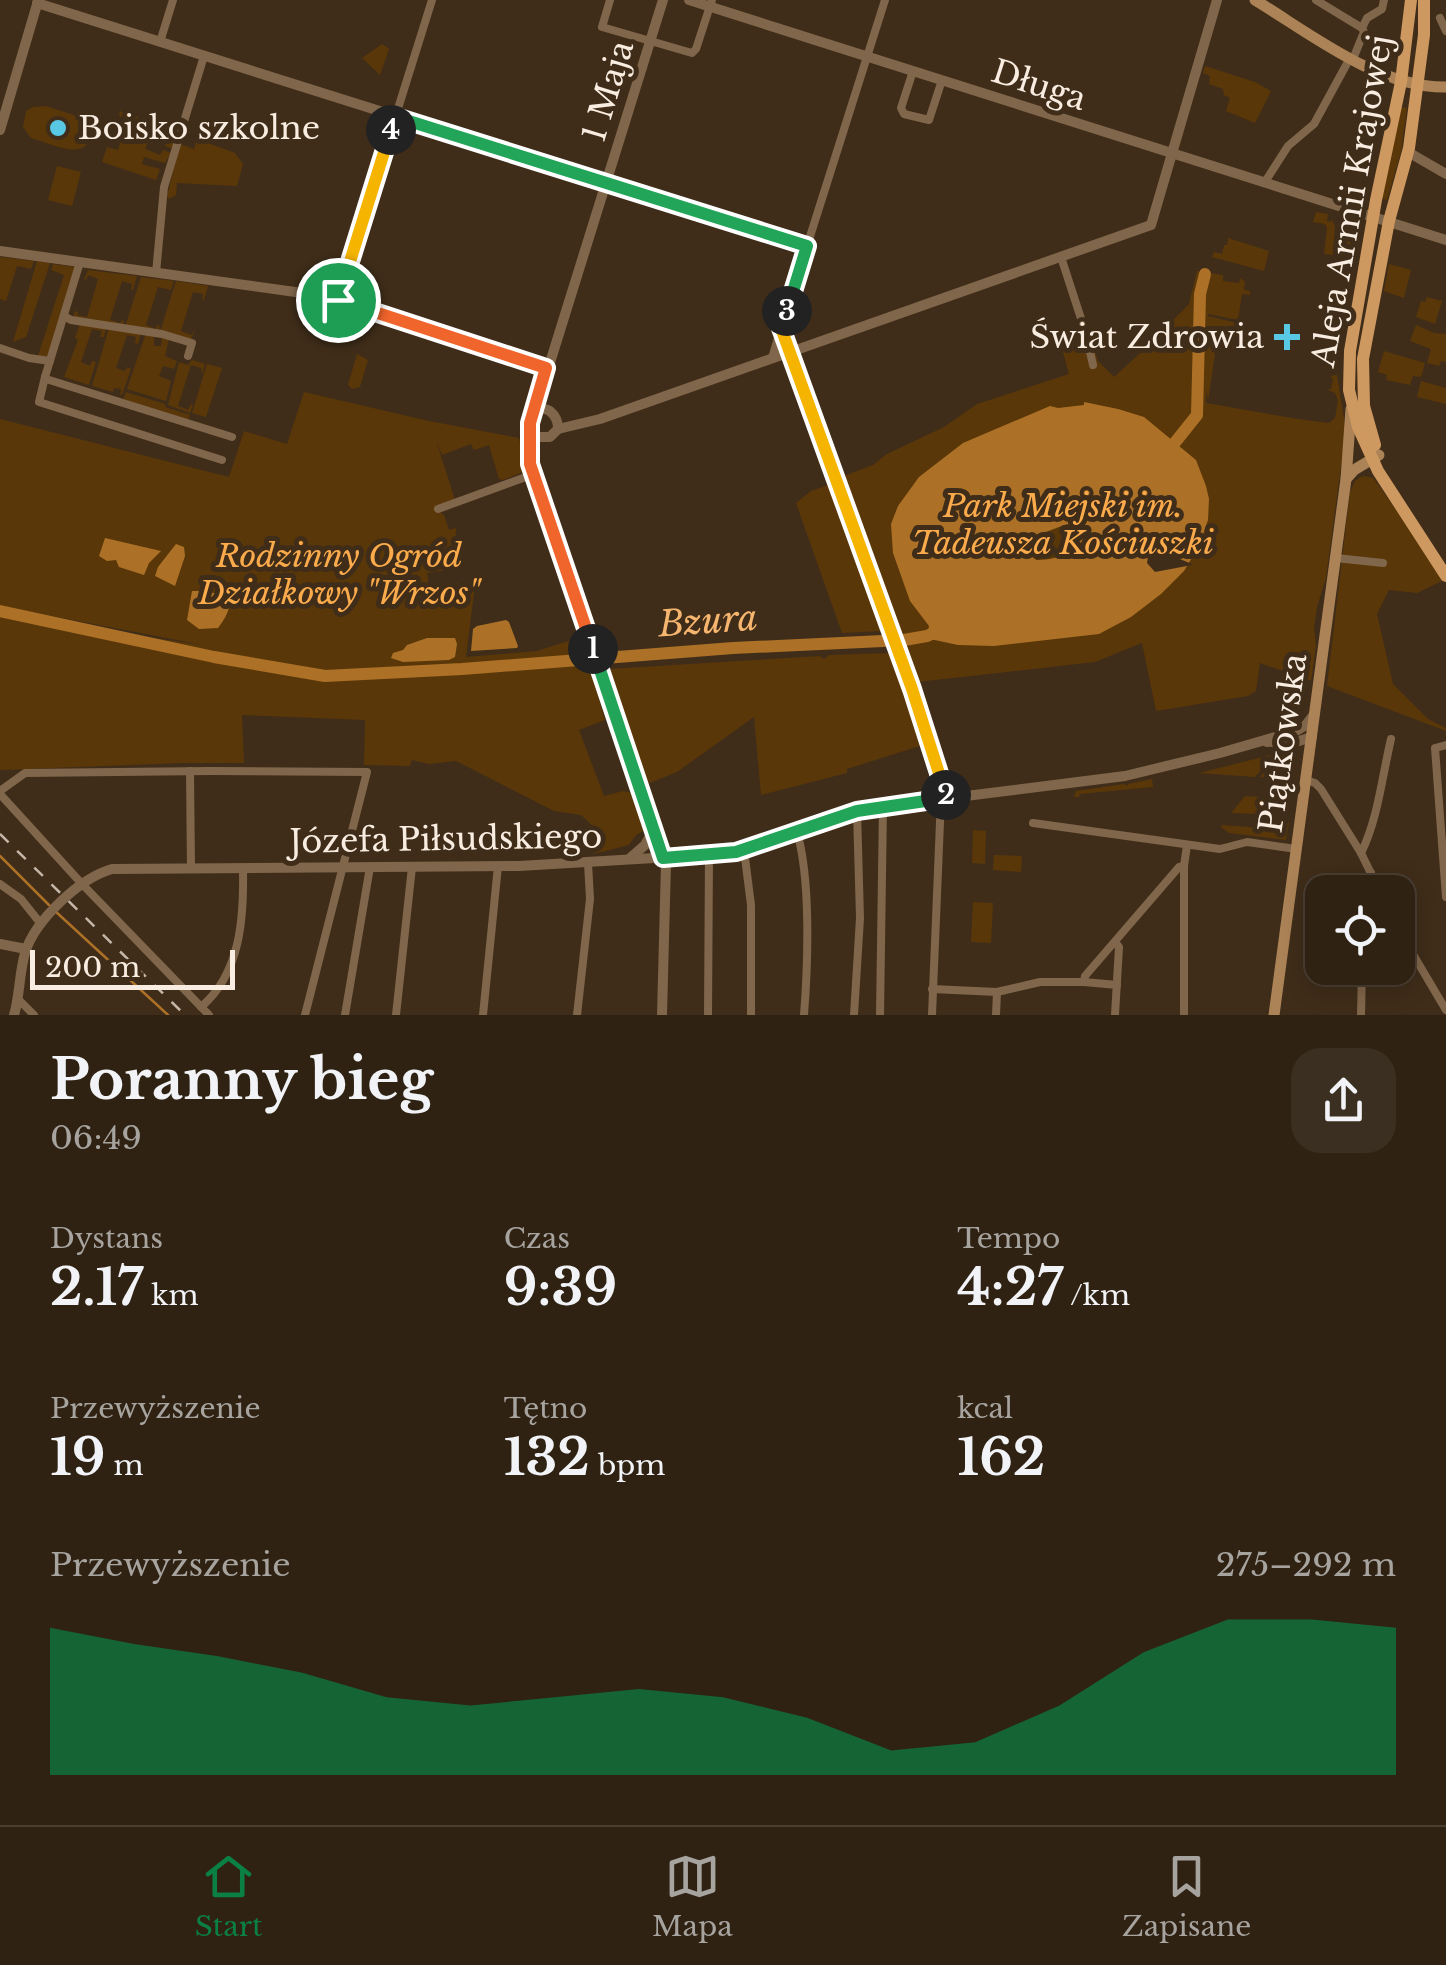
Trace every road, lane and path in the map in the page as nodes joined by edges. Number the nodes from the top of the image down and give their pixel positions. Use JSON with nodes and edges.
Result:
{"nodes":[{"id":1,"x":173,"y":0,"type":"edge"},
{"id":2,"x":432,"y":0,"type":"edge"},
{"id":3,"x":610,"y":0,"type":"edge"},
{"id":4,"x":663,"y":0,"type":"edge"},
{"id":5,"x":689,"y":0,"type":"edge"},
{"id":6,"x":885,"y":0,"type":"edge"},
{"id":7,"x":1217,"y":0,"type":"edge"},
{"id":8,"x":1255,"y":0,"type":"edge"},
{"id":9,"x":1316,"y":0,"type":"edge"},
{"id":10,"x":1384,"y":0,"type":"edge"},
{"id":11,"x":1411,"y":0,"type":"edge"},
{"id":12,"x":1424,"y":0,"type":"edge"},
{"id":13,"x":34,"y":1,"type":"edge"},
{"id":14,"x":711,"y":3,"type":"edge"},
{"id":15,"x":1278,"y":6,"type":"edge"},
{"id":16,"x":1440,"y":18,"type":"dead end"},
{"id":17,"x":1362,"y":28,"type":"junction"},
{"id":18,"x":1446,"y":30,"type":"edge"},
{"id":19,"x":650,"y":40,"type":"junction"},
{"id":20,"x":160,"y":42,"type":"junction"},
{"id":21,"x":204,"y":56,"type":"junction"},
{"id":22,"x":867,"y":56,"type":"junction"},
{"id":23,"x":1351,"y":59,"type":"junction"},
{"id":24,"x":913,"y":71,"type":"junction"},
{"id":25,"x":942,"y":80,"type":"junction"},
{"id":26,"x":1402,"y":82,"type":"junction"},
{"id":27,"x":1417,"y":86,"type":"junction"},
{"id":28,"x":1446,"y":87,"type":"edge"},
{"id":29,"x":396,"y":117,"type":"junction"},
{"id":30,"x":0,"y":130,"type":"edge"},
{"id":31,"x":1408,"y":152,"type":"junction"},
{"id":32,"x":1173,"y":153,"type":"junction"},
{"id":33,"x":1446,"y":174,"type":"edge"},
{"id":34,"x":605,"y":182,"type":"junction"},
{"id":35,"x":1265,"y":182,"type":"junction"},
{"id":36,"x":1373,"y":216,"type":"junction"},
{"id":37,"x":1389,"y":221,"type":"junction"},
{"id":38,"x":1446,"y":240,"type":"edge"},
{"id":39,"x":807,"y":246,"type":"junction"},
{"id":40,"x":0,"y":251,"type":"edge"},
{"id":41,"x":1061,"y":257,"type":"junction"},
{"id":42,"x":80,"y":262,"type":"junction"},
{"id":43,"x":156,"y":273,"type":"junction"},
{"id":44,"x":338,"y":300,"type":"junction"},
{"id":45,"x":64,"y":316,"type":"junction"},
{"id":46,"x":781,"y":328,"type":"junction"},
{"id":47,"x":0,"y":348,"type":"edge"},
{"id":48,"x":790,"y":351,"type":"junction"},
{"id":49,"x":188,"y":356,"type":"dead end"},
{"id":50,"x":772,"y":358,"type":"junction"},
{"id":51,"x":50,"y":361,"type":"junction"},
{"id":52,"x":1093,"y":366,"type":"dead end"},
{"id":53,"x":546,"y":368,"type":"junction"},
{"id":54,"x":44,"y":376,"type":"junction"},
{"id":55,"x":1350,"y":404,"type":"junction"},
{"id":56,"x":546,"y":410,"type":"junction"},
{"id":57,"x":534,"y":414,"type":"junction"},
{"id":58,"x":558,"y":426,"type":"junction"},
{"id":59,"x":534,"y":432,"type":"junction"},
{"id":60,"x":232,"y":438,"type":"dead end"},
{"id":61,"x":1376,"y":457,"type":"junction"},
{"id":62,"x":222,"y":460,"type":"dead end"},
{"id":63,"x":534,"y":474,"type":"junction"},
{"id":64,"x":1350,"y":475,"type":"junction"},
{"id":65,"x":1386,"y":483,"type":"junction"},
{"id":66,"x":438,"y":509,"type":"dead end"},
{"id":67,"x":1336,"y":558,"type":"junction"},
{"id":68,"x":1383,"y":563,"type":"dead end"},
{"id":69,"x":1444,"y":563,"type":"edge"},
{"id":70,"x":1315,"y":712,"type":"junction"},
{"id":71,"x":1293,"y":736,"type":"junction"},
{"id":72,"x":1312,"y":736,"type":"junction"},
{"id":73,"x":1390,"y":740,"type":"dead end"},
{"id":74,"x":1446,"y":745,"type":"edge"},
{"id":75,"x":1308,"y":760,"type":"junction"},
{"id":76,"x":190,"y":771,"type":"junction"},
{"id":77,"x":1306,"y":780,"type":"junction"},
{"id":78,"x":0,"y":792,"type":"edge"},
{"id":79,"x":944,"y":798,"type":"junction"},
{"id":80,"x":883,"y":806,"type":"junction"},
{"id":81,"x":857,"y":811,"type":"junction"},
{"id":82,"x":1033,"y":823,"type":"dead end"},
{"id":83,"x":654,"y":830,"type":"junction"},
{"id":84,"x":797,"y":832,"type":"junction"},
{"id":85,"x":1187,"y":845,"type":"junction"},
{"id":86,"x":1296,"y":848,"type":"junction"},
{"id":87,"x":744,"y":850,"type":"junction"},
{"id":88,"x":1361,"y":853,"type":"junction"},
{"id":89,"x":709,"y":855,"type":"junction"},
{"id":90,"x":663,"y":858,"type":"junction"},
{"id":91,"x":628,"y":860,"type":"junction"},
{"id":92,"x":588,"y":863,"type":"junction"},
{"id":93,"x":498,"y":866,"type":"junction"},
{"id":94,"x":1184,"y":866,"type":"junction"},
{"id":95,"x":370,"y":867,"type":"junction"},
{"id":96,"x":412,"y":867,"type":"junction"},
{"id":97,"x":243,"y":868,"type":"junction"},
{"id":98,"x":343,"y":868,"type":"junction"},
{"id":99,"x":191,"y":869,"type":"junction"},
{"id":100,"x":1371,"y":874,"type":"edge"},
{"id":101,"x":0,"y":884,"type":"edge"},
{"id":102,"x":82,"y":884,"type":"junction"},
{"id":103,"x":1446,"y":897,"type":"edge"},
{"id":104,"x":40,"y":924,"type":"junction"},
{"id":105,"x":1115,"y":942,"type":"junction"},
{"id":106,"x":0,"y":944,"type":"edge"},
{"id":107,"x":26,"y":949,"type":"junction"},
{"id":108,"x":1415,"y":961,"type":"edge"},
{"id":109,"x":1084,"y":982,"type":"junction"},
{"id":110,"x":1117,"y":985,"type":"junction"},
{"id":111,"x":1361,"y":985,"type":"edge"},
{"id":112,"x":932,"y":989,"type":"junction"},
{"id":113,"x":997,"y":992,"type":"junction"},
{"id":114,"x":18,"y":1000,"type":"junction"},
{"id":115,"x":201,"y":1008,"type":"junction"},
{"id":116,"x":1446,"y":1010,"type":"edge"},
{"id":117,"x":14,"y":1015,"type":"edge"},
{"id":118,"x":34,"y":1015,"type":"edge"},
{"id":119,"x":209,"y":1015,"type":"edge"},
{"id":120,"x":305,"y":1015,"type":"edge"},
{"id":121,"x":345,"y":1015,"type":"edge"},
{"id":122,"x":396,"y":1015,"type":"edge"},
{"id":123,"x":482,"y":1015,"type":"edge"},
{"id":124,"x":577,"y":1015,"type":"edge"},
{"id":125,"x":662,"y":1015,"type":"edge"},
{"id":126,"x":708,"y":1015,"type":"edge"},
{"id":127,"x":751,"y":1015,"type":"edge"},
{"id":128,"x":804,"y":1015,"type":"edge"},
{"id":129,"x":854,"y":1015,"type":"edge"},
{"id":130,"x":880,"y":1015,"type":"edge"},
{"id":131,"x":932,"y":1015,"type":"edge"},
{"id":132,"x":996,"y":1015,"type":"edge"},
{"id":133,"x":1115,"y":1015,"type":"edge"},
{"id":134,"x":1184,"y":1015,"type":"edge"},
{"id":135,"x":1274,"y":1015,"type":"edge"},
{"id":136,"x":1360,"y":1015,"type":"edge"}],
"edges":[{"from":1,"to":20,"type":"street"},
{"from":2,"to":29,"type":"street"},
{"from":3,"to":19,"type":"street"},
{"from":4,"to":19,"type":"street","name":"1 Maja"},
{"from":5,"to":14,"type":"street","name":"Długa"},
{"from":6,"to":22,"type":"street"},
{"from":7,"to":32,"type":"street"},
{"from":8,"to":15,"type":"main road"},
{"from":9,"to":17,"type":"street"},
{"from":10,"to":17,"type":"street"},
{"from":11,"to":26,"type":"main road","name":"Aleja Armii Krajowej"},
{"from":12,"to":27,"type":"main road","name":"Aleja Armii Krajowej"},
{"from":13,"to":20,"type":"street"},
{"from":13,"to":30,"type":"street"},
{"from":14,"to":19,"type":"street"},
{"from":14,"to":22,"type":"street","name":"Długa"},
{"from":15,"to":23,"type":"main road"},
{"from":16,"to":18,"type":"street"},
{"from":17,"to":23,"type":"street"},
{"from":19,"to":34,"type":"street","name":"1 Maja"},
{"from":20,"to":21,"type":"street"},
{"from":21,"to":29,"type":"street"},
{"from":21,"to":43,"type":"street"},
{"from":22,"to":24,"type":"street","name":"Długa"},
{"from":22,"to":39,"type":"street"},
{"from":23,"to":26,"type":"main road"},
{"from":23,"to":35,"type":"street"},
{"from":24,"to":25,"type":"street","name":"Długa"},
{"from":24,"to":25,"type":"street"},
{"from":25,"to":32,"type":"street","name":"Długa"},
{"from":26,"to":27,"type":"main road"},
{"from":26,"to":36,"type":"main road","name":"Aleja Armii Krajowej"},
{"from":27,"to":28,"type":"main road"},
{"from":27,"to":31,"type":"main road","name":"Aleja Armii Krajowej"},
{"from":29,"to":34,"type":"street"},
{"from":29,"to":44,"type":"street"},
{"from":31,"to":33,"type":"street"},
{"from":31,"to":37,"type":"main road","name":"Aleja Armii Krajowej"},
{"from":32,"to":35,"type":"street","name":"Długa"},
{"from":32,"to":41,"type":"street"},
{"from":34,"to":39,"type":"street"},
{"from":34,"to":53,"type":"street","name":"1 Maja"},
{"from":35,"to":36,"type":"street","name":"Długa"},
{"from":36,"to":37,"type":"street","name":"Długa"},
{"from":36,"to":55,"type":"main road","name":"Aleja Armii Krajowej"},
{"from":37,"to":38,"type":"street","name":"Długa"},
{"from":37,"to":61,"type":"main road","name":"Aleja Armii Krajowej"},
{"from":39,"to":46,"type":"street"},
{"from":40,"to":42,"type":"street"},
{"from":41,"to":48,"type":"street"},
{"from":41,"to":52,"type":"street"},
{"from":42,"to":43,"type":"street"},
{"from":42,"to":45,"type":"street"},
{"from":43,"to":44,"type":"street"},
{"from":44,"to":53,"type":"street"},
{"from":45,"to":49,"type":"street"},
{"from":45,"to":51,"type":"street"},
{"from":46,"to":48,"type":"street"},
{"from":46,"to":50,"type":"street"},
{"from":47,"to":51,"type":"street"},
{"from":48,"to":50,"type":"street"},
{"from":48,"to":79,"type":"street"},
{"from":50,"to":58,"type":"street"},
{"from":51,"to":54,"type":"street"},
{"from":53,"to":56,"type":"street","name":"1 Maja"},
{"from":53,"to":57,"type":"street","name":"1 Maja"},
{"from":54,"to":60,"type":"street"},
{"from":54,"to":62,"type":"street"},
{"from":55,"to":61,"type":"main road","name":"Aleja Armii Krajowej"},
{"from":55,"to":64,"type":"main road","name":"Piątkowska"},
{"from":56,"to":57,"type":"street"},
{"from":56,"to":58,"type":"street"},
{"from":57,"to":59,"type":"street"},
{"from":58,"to":59,"type":"street"},
{"from":59,"to":63,"type":"street"},
{"from":61,"to":64,"type":"main road"},
{"from":61,"to":65,"type":"main road","name":"Aleja Armii Krajowej"},
{"from":61,"to":69,"type":"main road","name":"Aleja Armii Krajowej"},
{"from":63,"to":66,"type":"street"},
{"from":63,"to":83,"type":"street"},
{"from":64,"to":65,"type":"main road"},
{"from":64,"to":67,"type":"main road","name":"Piątkowska"},
{"from":65,"to":69,"type":"main road","name":"Aleja Armii Krajowej"},
{"from":67,"to":68,"type":"street"},
{"from":67,"to":70,"type":"main road","name":"Piątkowska"},
{"from":70,"to":71,"type":"street"},
{"from":70,"to":72,"type":"main road","name":"Piątkowska"},
{"from":71,"to":72,"type":"street"},
{"from":71,"to":75,"type":"street"},
{"from":71,"to":79,"type":"street","name":"Józefa Piłsudskiego"},
{"from":72,"to":75,"type":"main road","name":"Piątkowska"},
{"from":73,"to":88,"type":"street"},
{"from":74,"to":103,"type":"street"},
{"from":75,"to":77,"type":"main road","name":"Piątkowska"},
{"from":76,"to":78,"type":"street"},
{"from":76,"to":98,"type":"street"},
{"from":76,"to":99,"type":"street"},
{"from":77,"to":86,"type":"main road","name":"Piątkowska"},
{"from":77,"to":88,"type":"street"},
{"from":78,"to":102,"type":"street"},
{"from":79,"to":80,"type":"street","name":"Józefa Piłsudskiego"},
{"from":79,"to":112,"type":"street"},
{"from":80,"to":81,"type":"street","name":"Józefa Piłsudskiego"},
{"from":80,"to":130,"type":"street"},
{"from":81,"to":84,"type":"street","name":"Józefa Piłsudskiego"},
{"from":81,"to":129,"type":"street"},
{"from":82,"to":85,"type":"street"},
{"from":83,"to":90,"type":"street"},
{"from":83,"to":91,"type":"street"},
{"from":84,"to":87,"type":"street","name":"Józefa Piłsudskiego"},
{"from":84,"to":128,"type":"street"},
{"from":85,"to":86,"type":"street"},
{"from":85,"to":94,"type":"street"},
{"from":86,"to":135,"type":"main road","name":"Piątkowska"},
{"from":87,"to":89,"type":"street","name":"Józefa Piłsudskiego"},
{"from":87,"to":127,"type":"street"},
{"from":88,"to":100,"type":"street"},
{"from":89,"to":90,"type":"street","name":"Józefa Piłsudskiego"},
{"from":89,"to":126,"type":"street"},
{"from":90,"to":91,"type":"street","name":"Józefa Piłsudskiego"},
{"from":90,"to":125,"type":"street"},
{"from":91,"to":92,"type":"street","name":"Józefa Piłsudskiego"},
{"from":92,"to":93,"type":"street","name":"Józefa Piłsudskiego"},
{"from":92,"to":124,"type":"street"},
{"from":93,"to":96,"type":"street","name":"Józefa Piłsudskiego"},
{"from":93,"to":123,"type":"street"},
{"from":94,"to":105,"type":"street"},
{"from":94,"to":134,"type":"street"},
{"from":95,"to":96,"type":"street","name":"Józefa Piłsudskiego"},
{"from":95,"to":98,"type":"street","name":"Józefa Piłsudskiego"},
{"from":95,"to":121,"type":"street"},
{"from":96,"to":122,"type":"street"},
{"from":97,"to":98,"type":"street","name":"Józefa Piłsudskiego"},
{"from":97,"to":99,"type":"street","name":"Józefa Piłsudskiego"},
{"from":97,"to":115,"type":"street"},
{"from":98,"to":120,"type":"street"},
{"from":99,"to":102,"type":"street","name":"Józefa Piłsudskiego"},
{"from":101,"to":104,"type":"street"},
{"from":102,"to":104,"type":"street","name":"Józefa Piłsudskiego"},
{"from":102,"to":115,"type":"street"},
{"from":104,"to":107,"type":"street","name":"Józefa Piłsudskiego"},
{"from":105,"to":109,"type":"street"},
{"from":105,"to":110,"type":"street"},
{"from":106,"to":107,"type":"street"},
{"from":107,"to":114,"type":"street"},
{"from":108,"to":116,"type":"street"},
{"from":109,"to":110,"type":"street"},
{"from":109,"to":113,"type":"street"},
{"from":110,"to":133,"type":"street"},
{"from":111,"to":136,"type":"street"},
{"from":112,"to":113,"type":"street"},
{"from":112,"to":131,"type":"street"},
{"from":113,"to":132,"type":"street"},
{"from":114,"to":117,"type":"street"},
{"from":114,"to":118,"type":"street"},
{"from":115,"to":119,"type":"street"}]}
